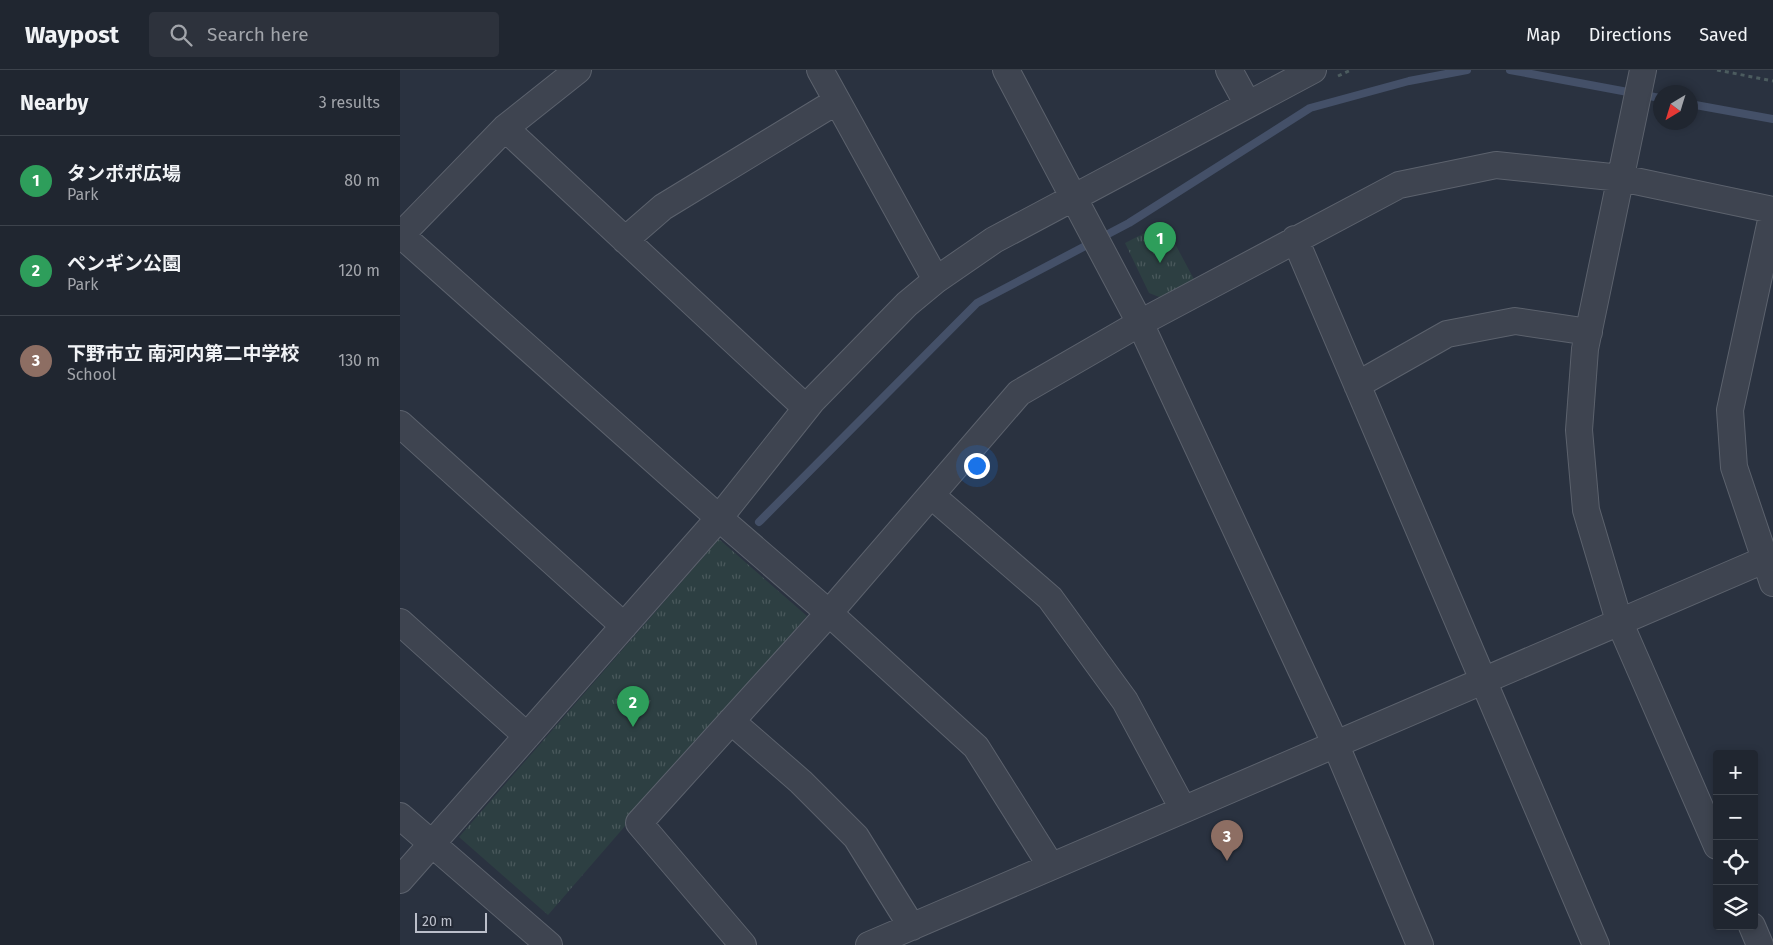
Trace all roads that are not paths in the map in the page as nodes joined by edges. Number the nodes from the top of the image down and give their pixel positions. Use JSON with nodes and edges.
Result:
{"nodes":[{"id":1,"x":578,"y":70,"type":"edge"},
{"id":2,"x":820,"y":70,"type":"edge"},
{"id":3,"x":1006,"y":70,"type":"edge"},
{"id":4,"x":1229,"y":70,"type":"edge"},
{"id":5,"x":1643,"y":70,"type":"edge"},
{"id":6,"x":1323,"y":74,"type":"edge"},
{"id":7,"x":837,"y":101,"type":"junction"},
{"id":8,"x":1247,"y":103,"type":"junction"},
{"id":9,"x":505,"y":128,"type":"junction"},
{"id":10,"x":1621,"y":178,"type":"junction"},
{"id":11,"x":1078,"y":206,"type":"junction"},
{"id":12,"x":1773,"y":210,"type":"edge"},
{"id":13,"x":400,"y":235,"type":"edge"},
{"id":14,"x":1295,"y":239,"type":"junction"},
{"id":15,"x":626,"y":240,"type":"junction"},
{"id":16,"x":936,"y":280,"type":"junction"},
{"id":17,"x":1140,"y":323,"type":"junction"},
{"id":18,"x":1589,"y":332,"type":"junction"},
{"id":19,"x":1357,"y":385,"type":"junction"},
{"id":20,"x":806,"y":408,"type":"junction"},
{"id":21,"x":400,"y":424,"type":"edge"},
{"id":22,"x":931,"y":495,"type":"junction"},
{"id":23,"x":719,"y":518,"type":"junction"},
{"id":24,"x":1770,"y":566,"type":"edge"},
{"id":25,"x":829,"y":613,"type":"junction"},
{"id":26,"x":1619,"y":621,"type":"junction"},
{"id":27,"x":400,"y":622,"type":"edge"},
{"id":28,"x":624,"y":626,"type":"junction"},
{"id":29,"x":1484,"y":679,"type":"junction"},
{"id":30,"x":731,"y":721,"type":"junction"},
{"id":31,"x":527,"y":736,"type":"junction"},
{"id":32,"x":1335,"y":743,"type":"junction"},
{"id":33,"x":1184,"y":809,"type":"junction"},
{"id":34,"x":400,"y":816,"type":"edge"},
{"id":35,"x":1714,"y":840,"type":"edge"},
{"id":36,"x":432,"y":844,"type":"junction"},
{"id":37,"x":1051,"y":866,"type":"junction"},
{"id":38,"x":400,"y":880,"type":"edge"},
{"id":39,"x":912,"y":927,"type":"junction"},
{"id":40,"x":1754,"y":930,"type":"edge"},
{"id":41,"x":543,"y":943,"type":"edge"},
{"id":42,"x":743,"y":945,"type":"edge"},
{"id":43,"x":869,"y":945,"type":"edge"},
{"id":44,"x":1420,"y":945,"type":"edge"},
{"id":45,"x":1596,"y":945,"type":"edge"},
{"id":46,"x":1760,"y":945,"type":"edge"}],
"edges":[{"from":1,"to":9,"type":"street"},
{"from":2,"to":7,"type":"street"},
{"from":3,"to":11,"type":"street"},
{"from":4,"to":8,"type":"street"},
{"from":5,"to":10,"type":"street"},
{"from":6,"to":8,"type":"street"},
{"from":7,"to":15,"type":"street"},
{"from":7,"to":16,"type":"street"},
{"from":8,"to":11,"type":"street"},
{"from":9,"to":13,"type":"street"},
{"from":9,"to":15,"type":"street"},
{"from":10,"to":12,"type":"street"},
{"from":10,"to":14,"type":"street"},
{"from":10,"to":18,"type":"street"},
{"from":11,"to":16,"type":"street"},
{"from":11,"to":17,"type":"street"},
{"from":12,"to":24,"type":"street"},
{"from":13,"to":23,"type":"street"},
{"from":14,"to":17,"type":"street"},
{"from":14,"to":19,"type":"street"},
{"from":15,"to":20,"type":"street"},
{"from":16,"to":20,"type":"street"},
{"from":17,"to":22,"type":"street"},
{"from":17,"to":32,"type":"street"},
{"from":18,"to":19,"type":"street"},
{"from":18,"to":26,"type":"street"},
{"from":19,"to":29,"type":"street"},
{"from":20,"to":23,"type":"street"},
{"from":21,"to":28,"type":"street"},
{"from":22,"to":25,"type":"street"},
{"from":22,"to":33,"type":"street"},
{"from":23,"to":25,"type":"street"},
{"from":23,"to":28,"type":"street"},
{"from":24,"to":26,"type":"street"},
{"from":25,"to":30,"type":"street"},
{"from":25,"to":37,"type":"street"},
{"from":26,"to":29,"type":"street"},
{"from":26,"to":35,"type":"street"},
{"from":27,"to":31,"type":"street"},
{"from":28,"to":31,"type":"street"},
{"from":29,"to":32,"type":"street"},
{"from":29,"to":45,"type":"street"},
{"from":30,"to":39,"type":"street"},
{"from":30,"to":42,"type":"street"},
{"from":31,"to":36,"type":"street"},
{"from":32,"to":33,"type":"street"},
{"from":32,"to":44,"type":"street"},
{"from":33,"to":37,"type":"street"},
{"from":34,"to":36,"type":"street"},
{"from":36,"to":38,"type":"street"},
{"from":36,"to":41,"type":"street"},
{"from":37,"to":39,"type":"street"},
{"from":39,"to":43,"type":"street"},
{"from":40,"to":46,"type":"street"}]}
